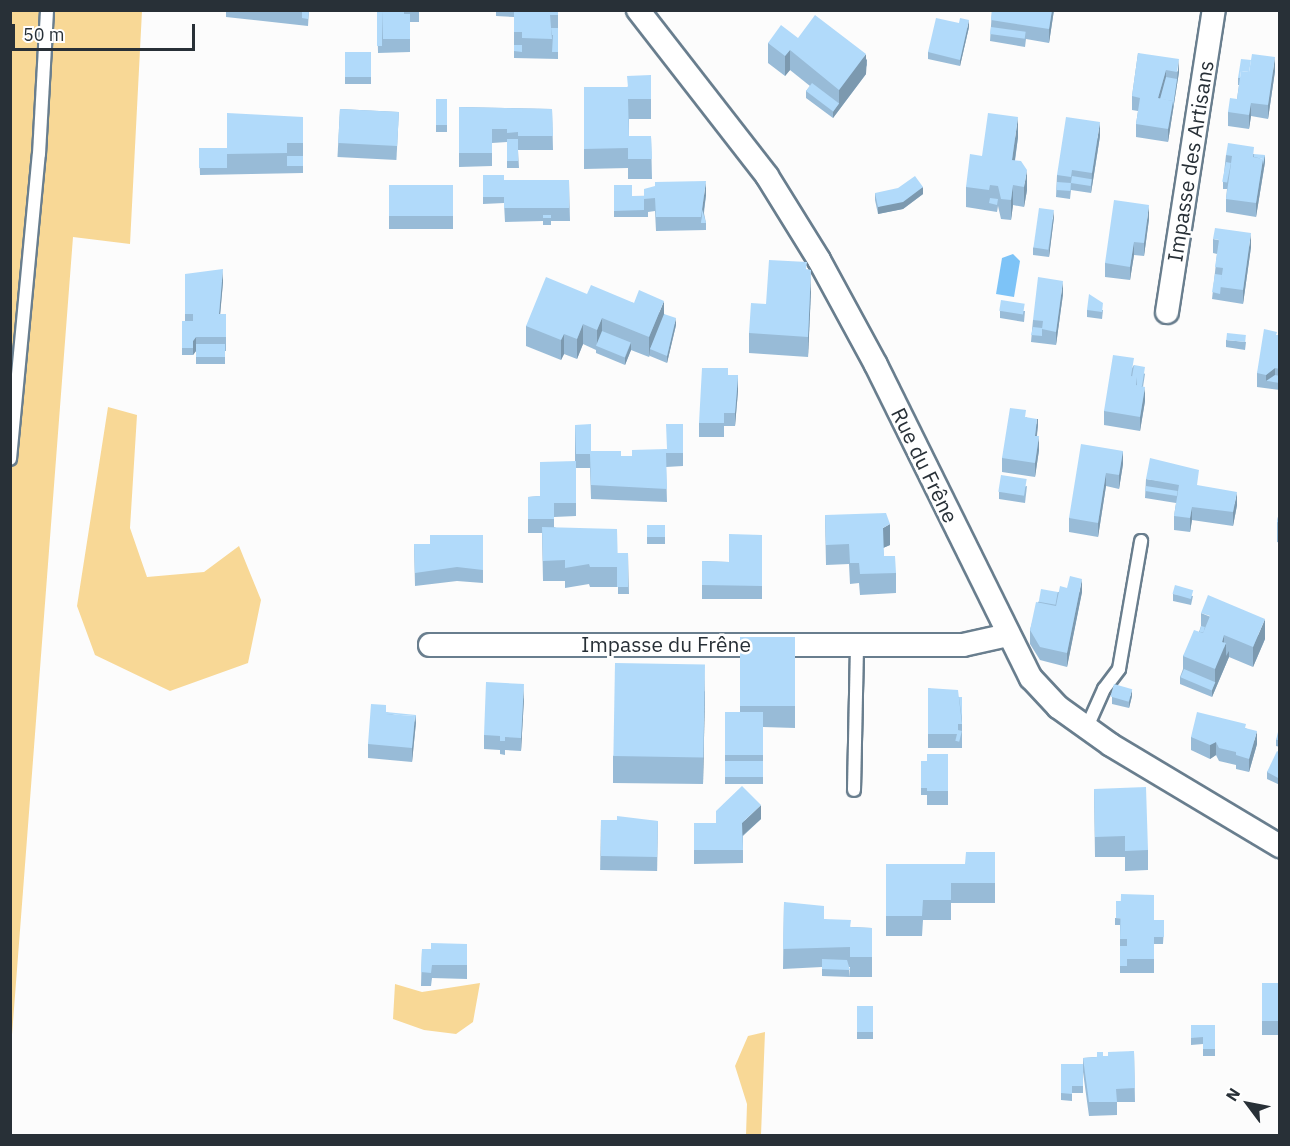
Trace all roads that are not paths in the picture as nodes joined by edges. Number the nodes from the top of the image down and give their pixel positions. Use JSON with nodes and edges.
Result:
{"nodes":[{"id":1,"x":46,"y":10,"type":"edge"},
{"id":2,"x":638,"y":10,"type":"edge"},
{"id":3,"x":1214,"y":10,"type":"edge"},
{"id":4,"x":1167,"y":312,"type":"dead end"},
{"id":5,"x":10,"y":459,"type":"edge"},
{"id":6,"x":1141,"y":541,"type":"dead end"},
{"id":7,"x":1008,"y":635,"type":"junction"},
{"id":8,"x":430,"y":645,"type":"dead end"},
{"id":9,"x":857,"y":645,"type":"junction"},
{"id":10,"x":1087,"y":727,"type":"junction"},
{"id":11,"x":854,"y":790,"type":"dead end"},
{"id":12,"x":1280,"y":846,"type":"edge"}],
"edges":[{"from":1,"to":5,"type":"lane"},
{"from":2,"to":7,"type":"street","name":"Rue du Frêne"},
{"from":3,"to":4,"type":"street","name":"Impasse des Artisans"},
{"from":6,"to":10,"type":"lane"},
{"from":7,"to":9,"type":"street","name":"Impasse du Frêne"},
{"from":7,"to":10,"type":"street","name":"Rue du Frêne"},
{"from":8,"to":9,"type":"street","name":"Impasse du Frêne"},
{"from":9,"to":11,"type":"lane"},
{"from":10,"to":12,"type":"street","name":"Rue du Frêne"}]}
